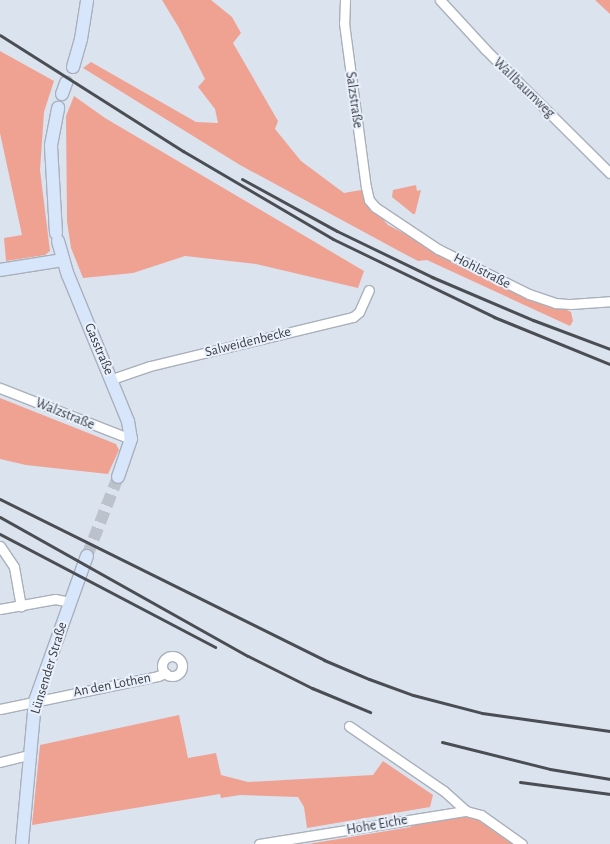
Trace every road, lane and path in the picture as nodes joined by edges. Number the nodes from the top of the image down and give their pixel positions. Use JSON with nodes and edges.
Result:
{"nodes":[{"id":1,"x":87,"y":0,"type":"edge"},
{"id":2,"x":345,"y":0,"type":"edge"},
{"id":3,"x":440,"y":0,"type":"edge"},
{"id":4,"x":72,"y":67,"type":"dead end"},
{"id":5,"x":58,"y":108,"type":"dead end"},
{"id":6,"x":610,"y":174,"type":"edge"},
{"id":7,"x":369,"y":200,"type":"joint"},
{"id":8,"x":63,"y":260,"type":"junction"},
{"id":9,"x":0,"y":270,"type":"edge"},
{"id":10,"x":370,"y":290,"type":"dead end"},
{"id":11,"x":610,"y":301,"type":"edge"},
{"id":12,"x":112,"y":379,"type":"junction"},
{"id":13,"x":0,"y":388,"type":"edge"},
{"id":14,"x":131,"y":439,"type":"junction"},
{"id":15,"x":118,"y":477,"type":"tunnel mouth"},
{"id":16,"x":0,"y":546,"type":"edge"},
{"id":17,"x":87,"y":556,"type":"tunnel mouth"},
{"id":18,"x":70,"y":602,"type":"junction"},
{"id":19,"x":21,"y":606,"type":"junction"},
{"id":20,"x":0,"y":610,"type":"edge"},
{"id":21,"x":165,"y":673,"type":"dead end"},
{"id":22,"x":36,"y":701,"type":"junction"},
{"id":23,"x":0,"y":709,"type":"edge"},
{"id":24,"x":349,"y":726,"type":"dead end"},
{"id":25,"x":29,"y":755,"type":"junction"},
{"id":26,"x":0,"y":762,"type":"edge"},
{"id":27,"x":466,"y":811,"type":"junction"},
{"id":28,"x":22,"y":844,"type":"edge"},
{"id":29,"x":259,"y":844,"type":"edge"},
{"id":30,"x":522,"y":844,"type":"edge"}],
"edges":[{"from":1,"to":4,"type":"street"},
{"from":2,"to":7,"type":"street","name":"Salzstraße"},
{"from":3,"to":6,"type":"street","name":"Wallbaumweg"},
{"from":5,"to":8,"type":"street","name":"Gasstraße"},
{"from":7,"to":11,"type":"street","name":"Hohlstraße"},
{"from":8,"to":9,"type":"street"},
{"from":8,"to":12,"type":"street","name":"Gasstraße"},
{"from":10,"to":12,"type":"street","name":"Salweidenbecke"},
{"from":12,"to":14,"type":"street","name":"Gasstraße"},
{"from":13,"to":14,"type":"street","name":"Walzstraße"},
{"from":14,"to":15,"type":"street"},
{"from":16,"to":19,"type":"street"},
{"from":17,"to":18,"type":"street","name":"Lünsender Straße"},
{"from":18,"to":19,"type":"street"},
{"from":18,"to":22,"type":"street","name":"Lünsender Straße"},
{"from":19,"to":20,"type":"street"},
{"from":21,"to":22,"type":"street","name":"An den Lothen"},
{"from":22,"to":23,"type":"street","name":"An den Lothen"},
{"from":22,"to":25,"type":"street","name":"Lünsender Straße"},
{"from":24,"to":27,"type":"street"},
{"from":25,"to":26,"type":"street"},
{"from":25,"to":28,"type":"street","name":"Lünsender Straße"},
{"from":27,"to":29,"type":"street","name":"Hohe Eiche"},
{"from":27,"to":30,"type":"street"}]}
